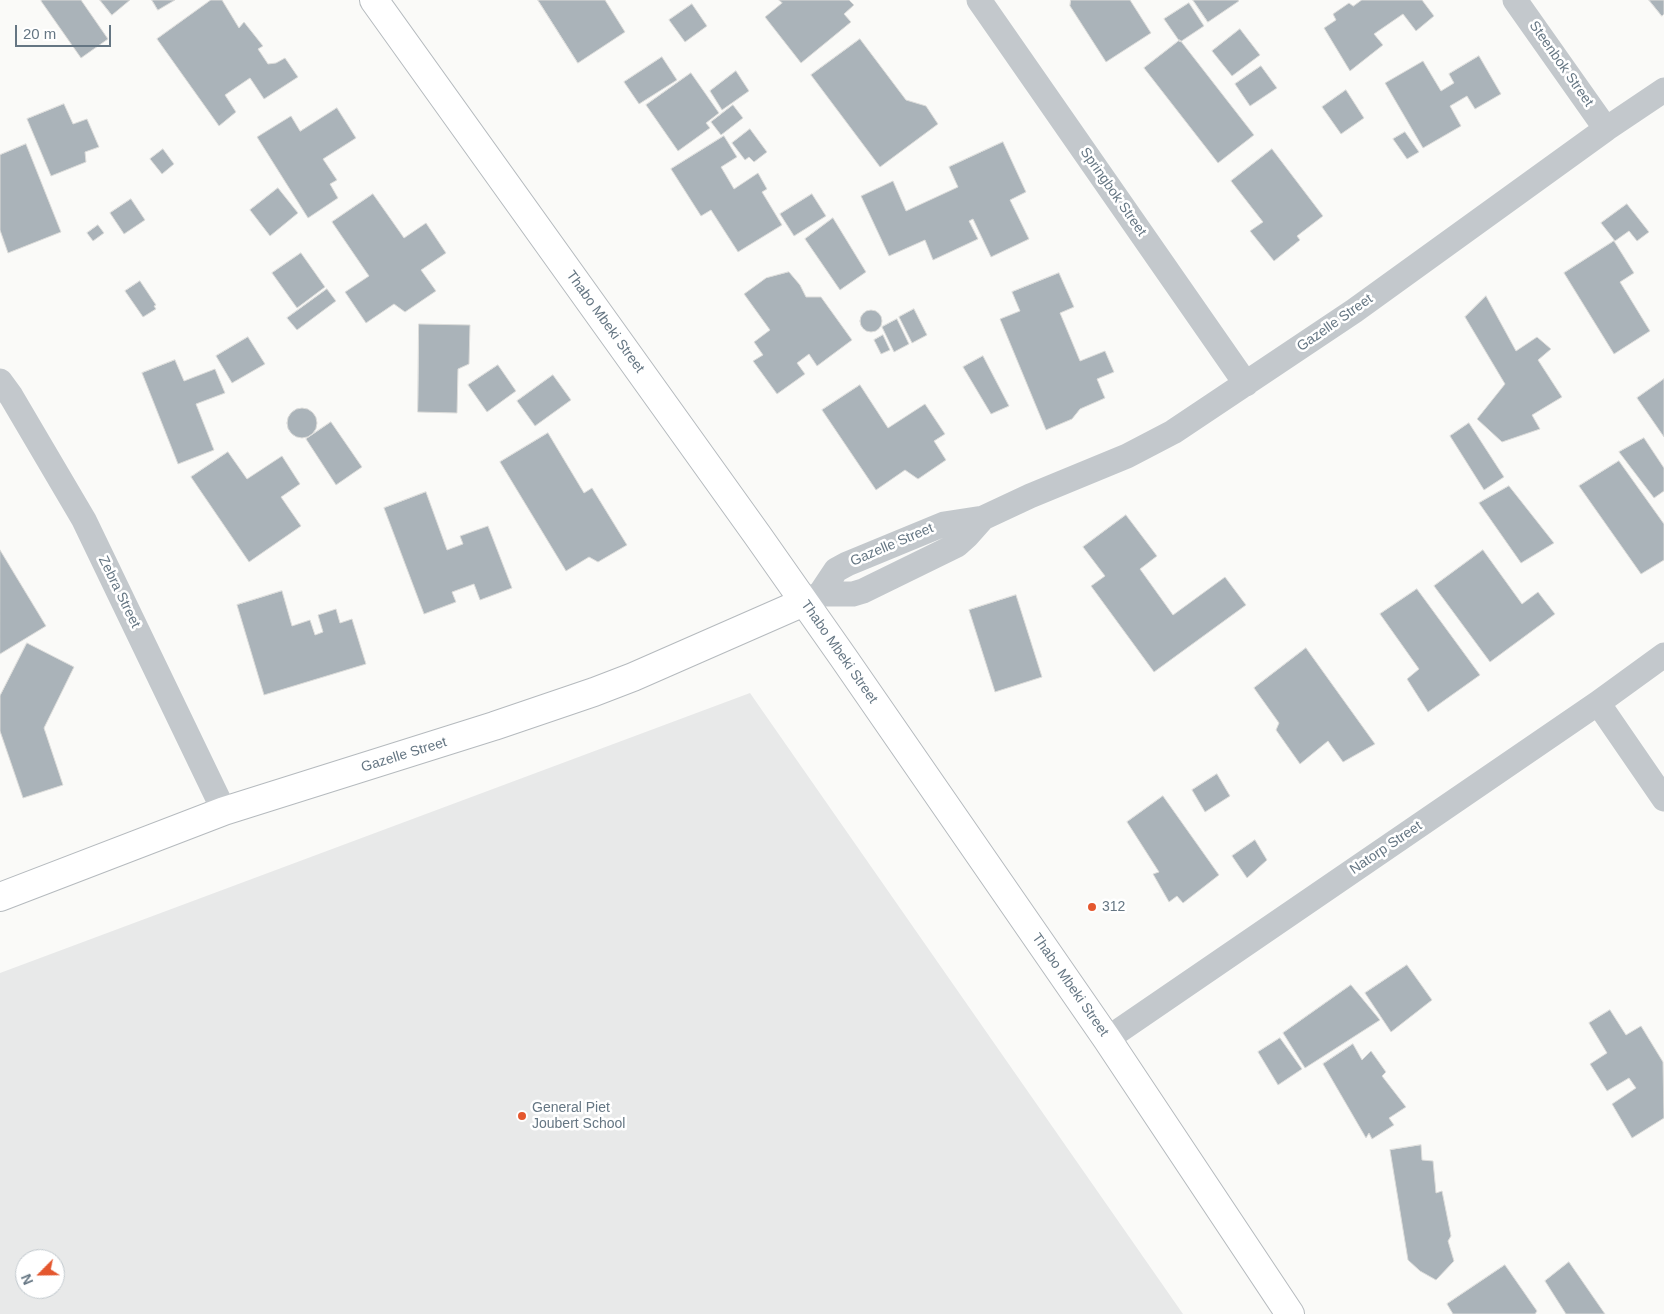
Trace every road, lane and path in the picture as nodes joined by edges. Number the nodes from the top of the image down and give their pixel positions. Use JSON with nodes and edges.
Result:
{"nodes":[{"id":1,"x":374,"y":0,"type":"edge"},
{"id":2,"x":980,"y":0,"type":"edge"},
{"id":3,"x":1515,"y":0,"type":"edge"},
{"id":4,"x":1664,"y":90,"type":"edge"},
{"id":5,"x":1606,"y":129,"type":"junction"},
{"id":6,"x":0,"y":381,"type":"edge"},
{"id":7,"x":1246,"y":384,"type":"junction"},
{"id":8,"x":812,"y":598,"type":"junction"},
{"id":9,"x":1664,"y":655,"type":"edge"},
{"id":10,"x":1598,"y":703,"type":"junction"},
{"id":11,"x":1664,"y":799,"type":"edge"},
{"id":12,"x":224,"y":811,"type":"junction"},
{"id":13,"x":0,"y":896,"type":"edge"},
{"id":14,"x":1107,"y":1038,"type":"junction"},
{"id":15,"x":1290,"y":1314,"type":"edge"}],
"edges":[{"from":1,"to":8,"type":"main road","name":"Thabo Mbeki Street"},
{"from":2,"to":7,"type":"street","name":"Springbok Street"},
{"from":3,"to":5,"type":"street","name":"Steenbok Street"},
{"from":4,"to":5,"type":"street","name":"Gazelle Street"},
{"from":5,"to":7,"type":"street","name":"Gazelle Street"},
{"from":6,"to":12,"type":"street","name":"Zebra Street"},
{"from":7,"to":8,"type":"street","name":"Gazelle Street"},
{"from":8,"to":12,"type":"main road","name":"Gazelle Street"},
{"from":8,"to":14,"type":"main road","name":"Thabo Mbeki Street"},
{"from":9,"to":10,"type":"street","name":"Natorp Street"},
{"from":10,"to":11,"type":"street"},
{"from":10,"to":14,"type":"street","name":"Natorp Street"},
{"from":12,"to":13,"type":"main road","name":"Gazelle Street"},
{"from":14,"to":15,"type":"main road","name":"Thabo Mbeki Street"}]}
